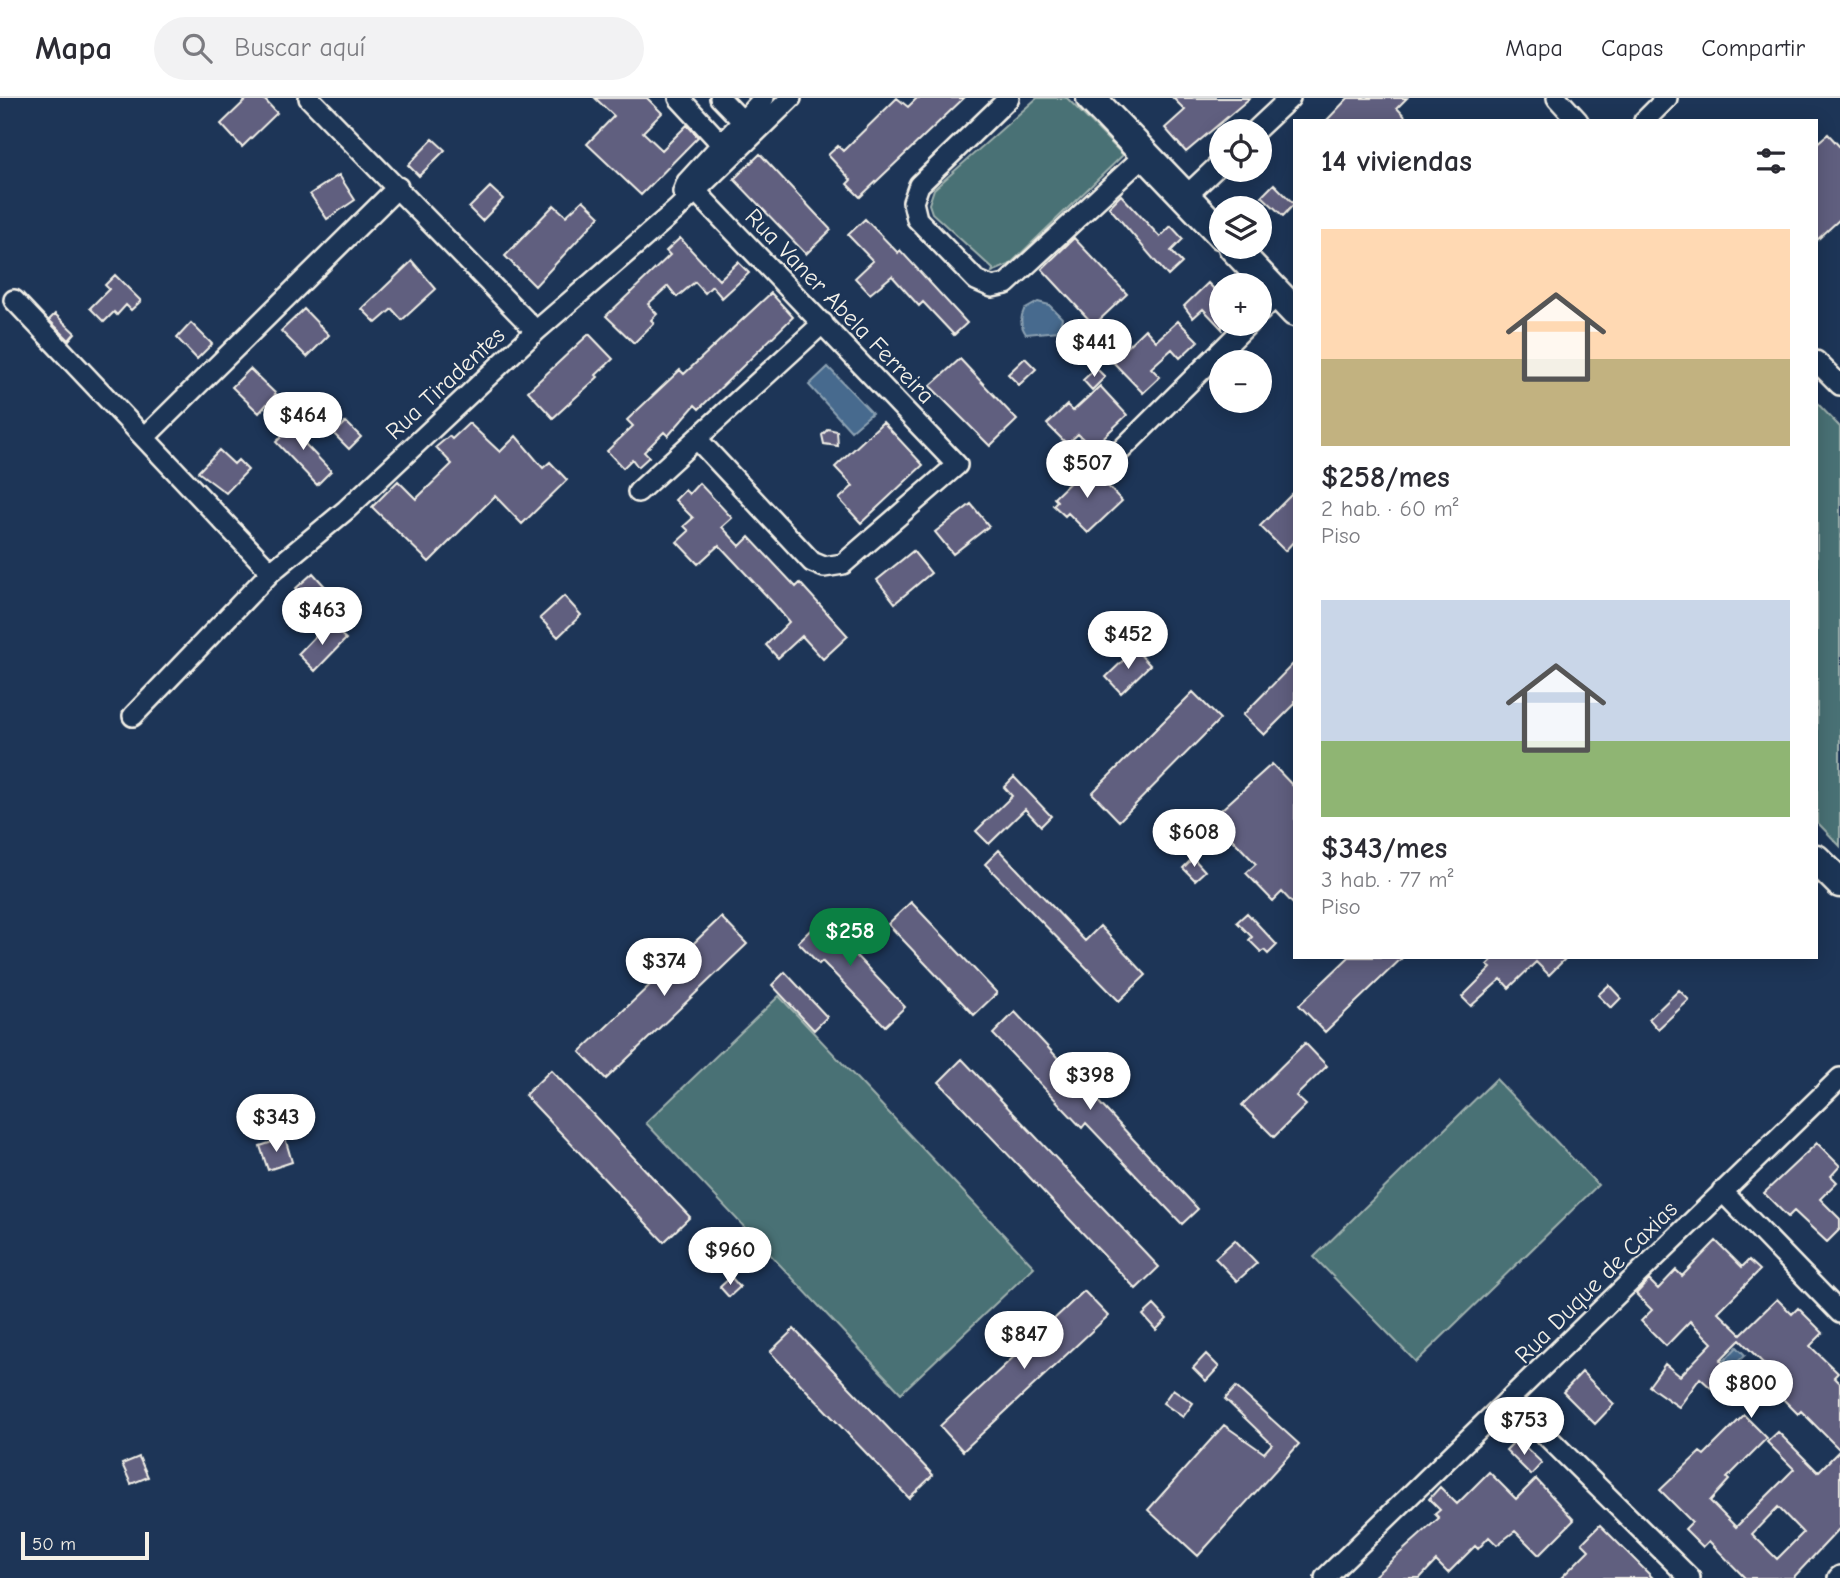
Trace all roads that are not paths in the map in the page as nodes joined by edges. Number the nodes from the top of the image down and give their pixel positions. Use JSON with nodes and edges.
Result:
{"nodes":[{"id":1,"x":309,"y":98,"type":"edge"},
{"id":2,"x":679,"y":98,"type":"edge"},
{"id":3,"x":720,"y":98,"type":"edge"},
{"id":4,"x":764,"y":98,"type":"edge"},
{"id":5,"x":791,"y":98,"type":"edge"},
{"id":6,"x":1009,"y":98,"type":"edge"},
{"id":7,"x":1091,"y":98,"type":"edge"},
{"id":8,"x":1290,"y":98,"type":"edge"},
{"id":9,"x":1556,"y":98,"type":"edge"},
{"id":10,"x":1667,"y":98,"type":"edge"},
{"id":11,"x":1268,"y":119,"type":"edge"},
{"id":12,"x":1576,"y":119,"type":"edge"},
{"id":13,"x":1646,"y":119,"type":"edge"},
{"id":14,"x":748,"y":127,"type":"junction"},
{"id":15,"x":726,"y":149,"type":"junction"},
{"id":16,"x":1146,"y":154,"type":"junction"},
{"id":17,"x":1209,"y":174,"type":"edge"},
{"id":18,"x":692,"y":186,"type":"junction"},
{"id":19,"x":398,"y":187,"type":"junction"},
{"id":20,"x":1185,"y":197,"type":"junction"},
{"id":21,"x":1209,"y":222,"type":"edge"},
{"id":22,"x":1242,"y":259,"type":"edge"},
{"id":23,"x":14,"y":300,"type":"dead end"},
{"id":24,"x":1278,"y":306,"type":"edge"},
{"id":25,"x":823,"y":324,"type":"junction"},
{"id":26,"x":536,"y":331,"type":"junction"},
{"id":27,"x":1236,"y":336,"type":"edge"},
{"id":28,"x":1818,"y":363,"type":"edge"},
{"id":29,"x":1840,"y":384,"type":"edge"},
{"id":30,"x":145,"y":437,"type":"junction"},
{"id":31,"x":697,"y":439,"type":"junction"},
{"id":32,"x":1105,"y":466,"type":"dead end"},
{"id":33,"x":638,"y":492,"type":"dead end"},
{"id":34,"x":271,"y":572,"type":"junction"},
{"id":35,"x":133,"y":716,"type":"dead end"},
{"id":36,"x":1818,"y":861,"type":"edge"},
{"id":37,"x":1840,"y":883,"type":"edge"},
{"id":38,"x":1840,"y":1078,"type":"edge"},
{"id":39,"x":1722,"y":1191,"type":"junction"},
{"id":40,"x":1840,"y":1313,"type":"edge"},
{"id":41,"x":1510,"y":1400,"type":"junction"},
{"id":42,"x":1325,"y":1578,"type":"edge"},
{"id":43,"x":1690,"y":1578,"type":"edge"}],
"edges":[{"from":1,"to":19,"type":"street"},
{"from":2,"to":15,"type":"street"},
{"from":3,"to":14,"type":"street"},
{"from":4,"to":14,"type":"street","name":"Rua Tiradentes"},
{"from":5,"to":14,"type":"street","name":"Rua Tiradentes"},
{"from":6,"to":16,"type":"street"},
{"from":7,"to":16,"type":"street"},
{"from":8,"to":11,"type":"street"},
{"from":9,"to":12,"type":"street"},
{"from":10,"to":13,"type":"street"},
{"from":14,"to":15,"type":"street","name":"Rua Tiradentes"},
{"from":15,"to":18,"type":"street","name":"Rua Tiradentes"},
{"from":16,"to":20,"type":"street"},
{"from":17,"to":20,"type":"street"},
{"from":18,"to":25,"type":"street","name":"Rua Vaner Abela Ferreira"},
{"from":18,"to":26,"type":"street","name":"Rua Tiradentes"},
{"from":19,"to":26,"type":"street"},
{"from":19,"to":30,"type":"street"},
{"from":20,"to":21,"type":"street"},
{"from":22,"to":24,"type":"street"},
{"from":23,"to":30,"type":"street"},
{"from":25,"to":31,"type":"street"},
{"from":25,"to":31,"type":"street","name":"Rua Vaner Abela Ferreira"},
{"from":26,"to":34,"type":"street","name":"Rua Tiradentes"},
{"from":27,"to":32,"type":"street"},
{"from":28,"to":29,"type":"street"},
{"from":30,"to":34,"type":"street"},
{"from":31,"to":33,"type":"street"},
{"from":34,"to":35,"type":"street","name":"Rua Tiradentes"},
{"from":36,"to":37,"type":"street"},
{"from":38,"to":39,"type":"street","name":"Rua Duque de Caxias"},
{"from":39,"to":40,"type":"street"},
{"from":39,"to":41,"type":"street","name":"Rua Duque de Caxias"},
{"from":41,"to":42,"type":"street","name":"Rua Duque de Caxias"},
{"from":41,"to":43,"type":"street"}]}
